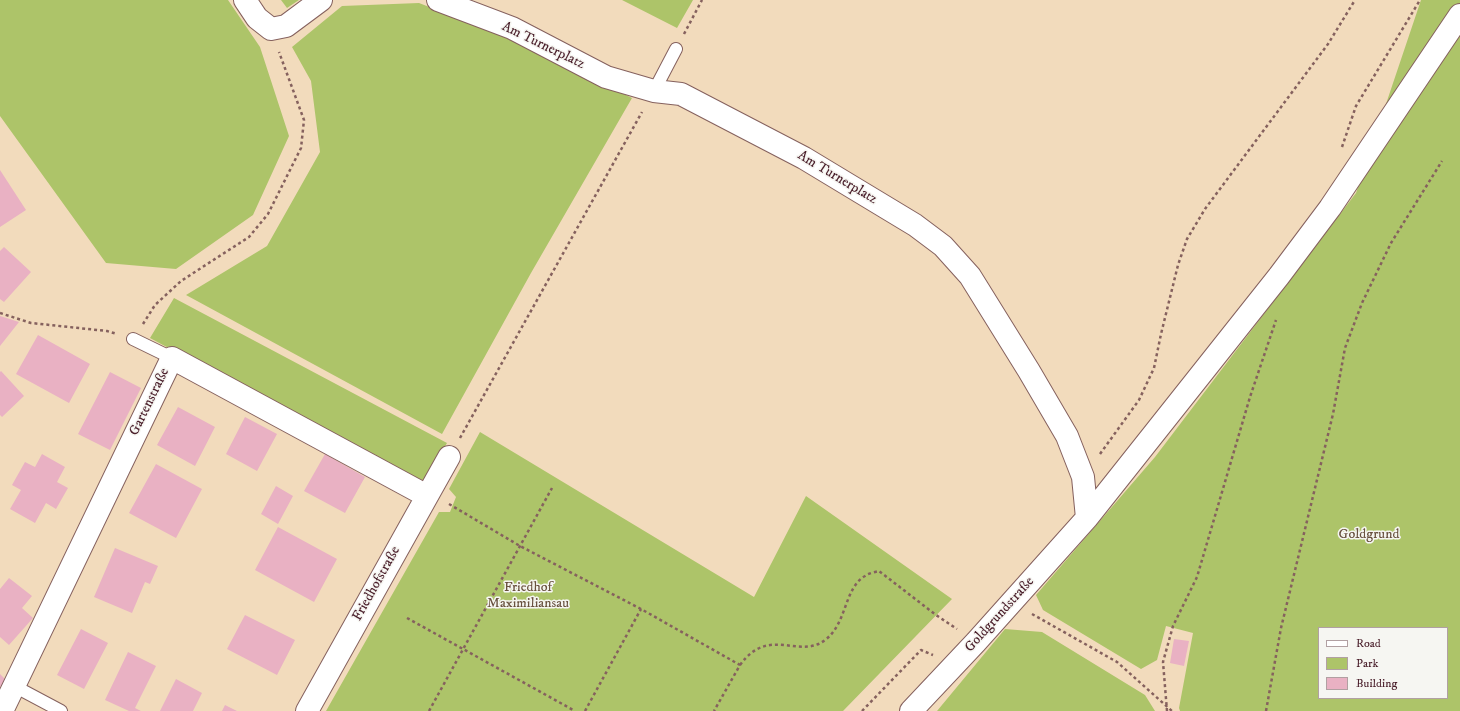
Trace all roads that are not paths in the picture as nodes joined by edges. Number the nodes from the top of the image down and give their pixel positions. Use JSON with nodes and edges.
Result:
{"nodes":[{"id":1,"x":245,"y":0,"type":"edge"},
{"id":2,"x":321,"y":0,"type":"edge"},
{"id":3,"x":438,"y":0,"type":"edge"},
{"id":4,"x":1460,"y":15,"type":"edge"},
{"id":5,"x":676,"y":49,"type":"road end"},
{"id":6,"x":654,"y":91,"type":"junction"},
{"id":7,"x":133,"y":339,"type":"road end"},
{"id":8,"x":172,"y":358,"type":"junction"},
{"id":9,"x":449,"y":458,"type":"road end"},
{"id":10,"x":427,"y":496,"type":"junction"},
{"id":11,"x":1087,"y":518,"type":"junction"},
{"id":12,"x":14,"y":686,"type":"junction"},
{"id":13,"x":2,"y":711,"type":"edge"},
{"id":14,"x":61,"y":711,"type":"edge"},
{"id":15,"x":307,"y":711,"type":"edge"},
{"id":16,"x":911,"y":711,"type":"edge"}],
"edges":[{"from":1,"to":2,"type":"street"},
{"from":3,"to":6,"type":"street","name":"Am Turnerplatz"},
{"from":4,"to":11,"type":"street","name":"Goldgrundstraße"},
{"from":5,"to":6,"type":"lane"},
{"from":6,"to":11,"type":"street","name":"Am Turnerplatz"},
{"from":7,"to":8,"type":"lane"},
{"from":8,"to":10,"type":"street","name":"Gartenstraße"},
{"from":8,"to":12,"type":"street","name":"Gartenstraße"},
{"from":9,"to":10,"type":"street","name":"Friedhofstraße"},
{"from":10,"to":15,"type":"street","name":"Friedhofstraße"},
{"from":11,"to":16,"type":"street","name":"Goldgrundstraße"},
{"from":12,"to":13,"type":"street","name":"Gartenstraße"},
{"from":12,"to":14,"type":"lane"}]}
